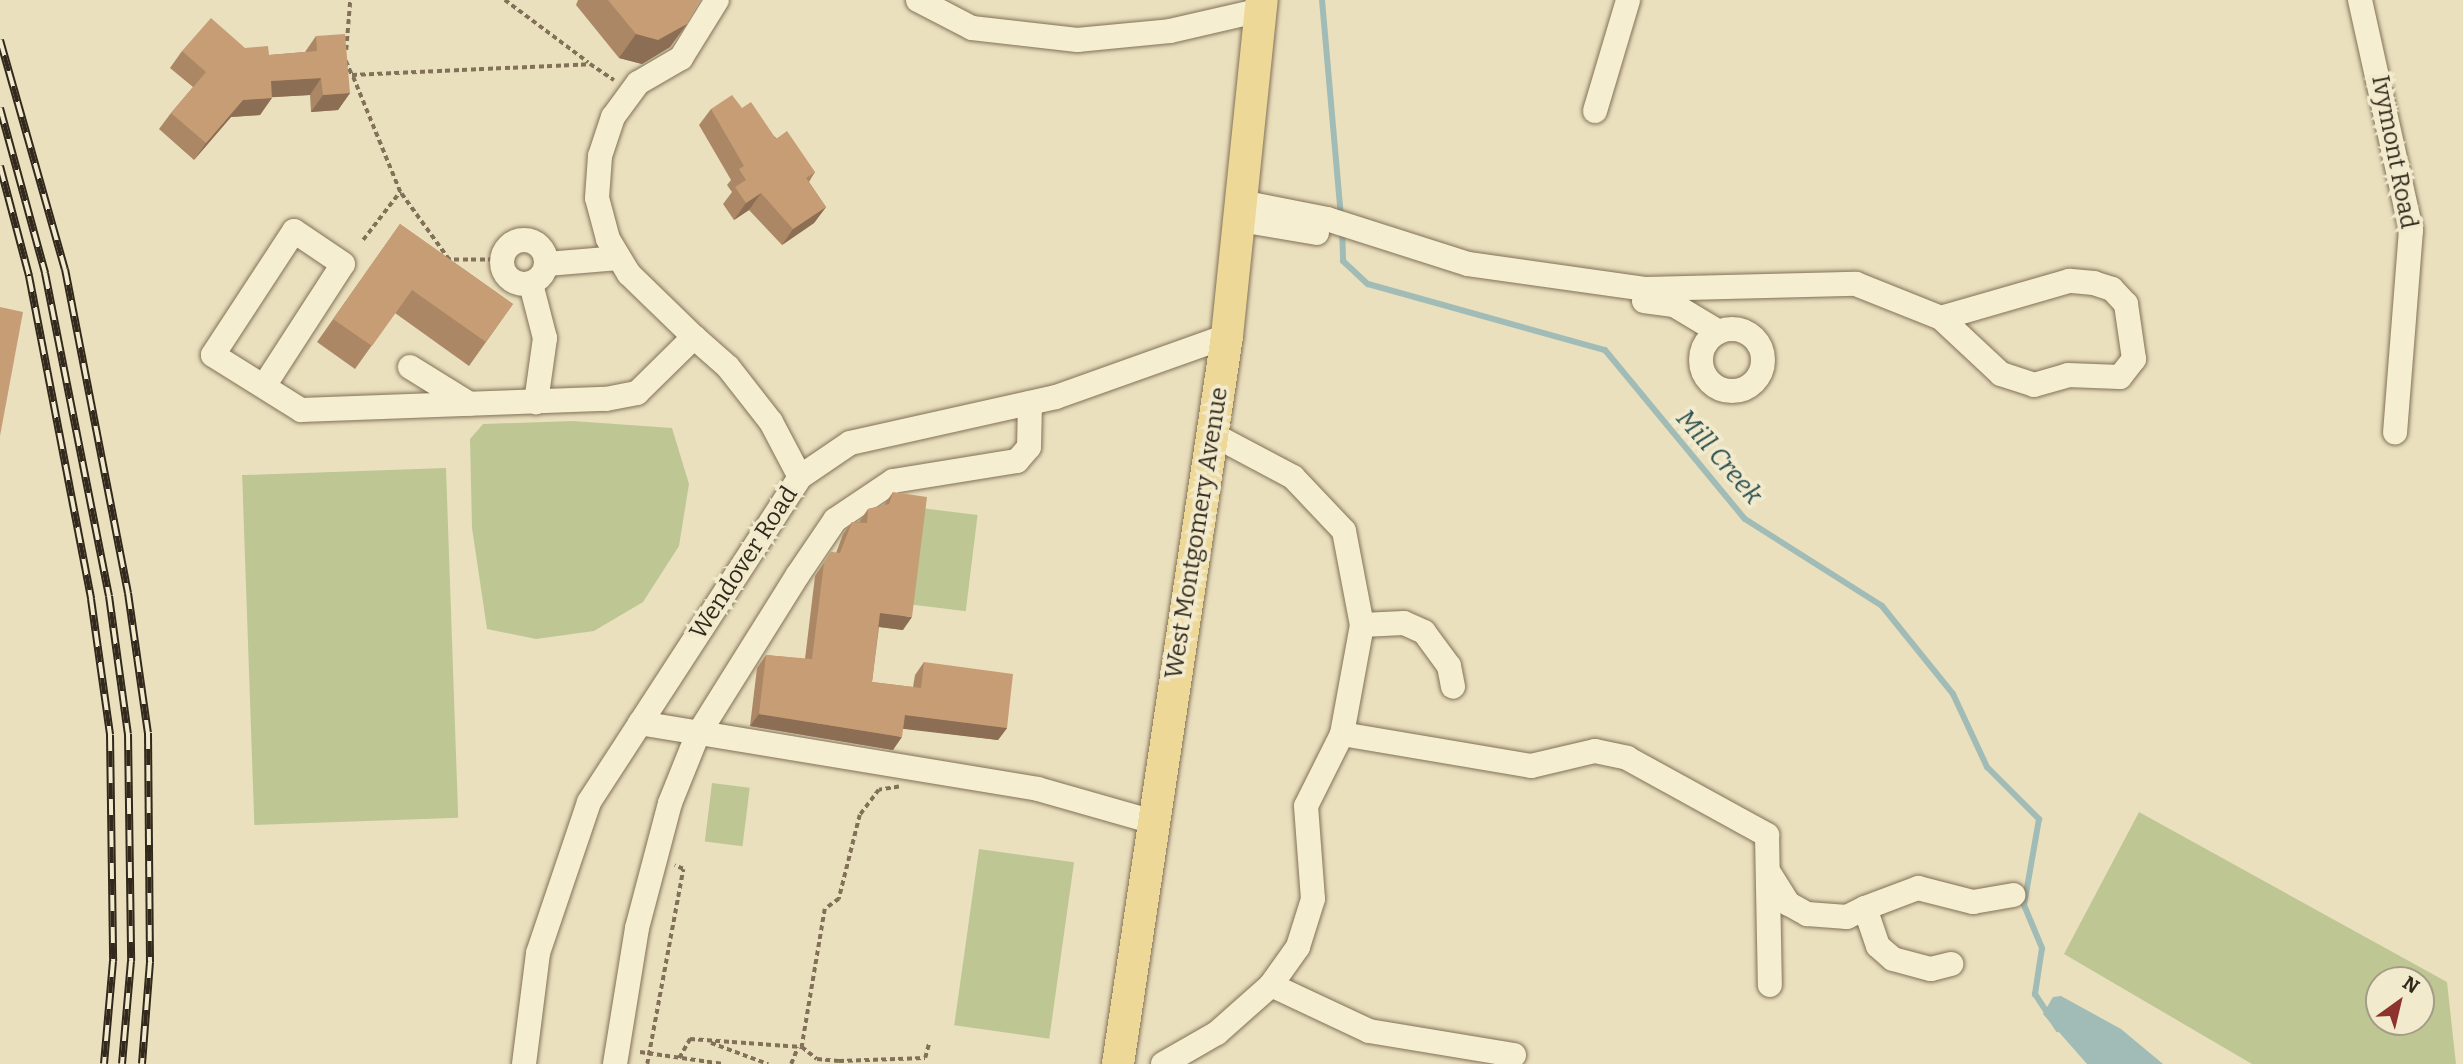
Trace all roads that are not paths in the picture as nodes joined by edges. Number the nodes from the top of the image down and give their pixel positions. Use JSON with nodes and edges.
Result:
{"nodes":[{"id":1,"x":698,"y":0,"type":"edge"},
{"id":2,"x":717,"y":0,"type":"edge"},
{"id":3,"x":918,"y":0,"type":"edge"},
{"id":4,"x":1628,"y":0,"type":"edge"},
{"id":5,"x":2360,"y":0,"type":"edge"},
{"id":6,"x":1261,"y":5,"type":"edge"},
{"id":7,"x":704,"y":28,"type":"junction"},
{"id":8,"x":1595,"y":111,"type":"dead end"},
{"id":9,"x":1241,"y":211,"type":"junction"},
{"id":10,"x":619,"y":258,"type":"junction"},
{"id":11,"x":547,"y":264,"type":"junction"},
{"id":12,"x":531,"y":284,"type":"junction"},
{"id":13,"x":1941,"y":318,"type":"junction"},
{"id":14,"x":1720,"y":332,"type":"dead end"},
{"id":15,"x":1227,"y":336,"type":"junction"},
{"id":16,"x":694,"y":337,"type":"junction"},
{"id":17,"x":410,"y":368,"type":"dead end"},
{"id":18,"x":264,"y":386,"type":"junction"},
{"id":19,"x":536,"y":401,"type":"junction"},
{"id":20,"x":1030,"y":403,"type":"junction"},
{"id":21,"x":471,"y":404,"type":"junction"},
{"id":22,"x":2395,"y":432,"type":"dead end"},
{"id":23,"x":1212,"y":434,"type":"junction"},
{"id":24,"x":800,"y":477,"type":"junction"},
{"id":25,"x":1362,"y":625,"type":"junction"},
{"id":26,"x":1452,"y":687,"type":"dead end"},
{"id":27,"x":640,"y":723,"type":"junction"},
{"id":28,"x":1342,"y":734,"type":"junction"},
{"id":29,"x":697,"y":736,"type":"junction"},
{"id":30,"x":1154,"y":822,"type":"junction"},
{"id":31,"x":1768,"y":870,"type":"junction"},
{"id":32,"x":2013,"y":895,"type":"dead end"},
{"id":33,"x":1866,"y":908,"type":"junction"},
{"id":34,"x":1951,"y":964,"type":"dead end"},
{"id":35,"x":1271,"y":985,"type":"junction"},
{"id":36,"x":1770,"y":985,"type":"dead end"},
{"id":37,"x":1514,"y":1055,"type":"dead end"},
{"id":38,"x":616,"y":1057,"type":"edge"},
{"id":39,"x":524,"y":1064,"type":"edge"},
{"id":40,"x":1118,"y":1064,"type":"edge"},
{"id":41,"x":1163,"y":1064,"type":"edge"}],
"edges":[{"from":1,"to":7,"type":"street"},
{"from":2,"to":7,"type":"street"},
{"from":3,"to":6,"type":"street"},
{"from":4,"to":8,"type":"street"},
{"from":5,"to":22,"type":"street","name":"Ivymont Road"},
{"from":6,"to":9,"type":"main road","name":"West Montgomery Avenue"},
{"from":7,"to":10,"type":"street"},
{"from":9,"to":13,"type":"street"},
{"from":9,"to":14,"type":"street"},
{"from":9,"to":15,"type":"main road","name":"West Montgomery Avenue"},
{"from":10,"to":11,"type":"street"},
{"from":10,"to":16,"type":"street"},
{"from":11,"to":12,"type":"street"},
{"from":11,"to":12,"type":"street"},
{"from":12,"to":19,"type":"street"},
{"from":13,"to":13,"type":"street"},
{"from":15,"to":20,"type":"street","name":"Wendover Road"},
{"from":15,"to":23,"type":"main road","name":"West Montgomery Avenue"},
{"from":16,"to":19,"type":"street"},
{"from":16,"to":24,"type":"street"},
{"from":17,"to":21,"type":"street"},
{"from":18,"to":18,"type":"street"},
{"from":18,"to":21,"type":"street"},
{"from":19,"to":21,"type":"street"},
{"from":20,"to":24,"type":"street","name":"Wendover Road"},
{"from":20,"to":29,"type":"street"},
{"from":23,"to":25,"type":"street"},
{"from":23,"to":30,"type":"main road","name":"West Montgomery Avenue"},
{"from":24,"to":27,"type":"street","name":"Wendover Road"},
{"from":25,"to":26,"type":"street"},
{"from":25,"to":28,"type":"street"},
{"from":27,"to":29,"type":"street"},
{"from":27,"to":39,"type":"street","name":"Wendover Road"},
{"from":28,"to":31,"type":"street"},
{"from":28,"to":35,"type":"street"},
{"from":29,"to":30,"type":"street"},
{"from":29,"to":38,"type":"street"},
{"from":30,"to":40,"type":"main road","name":"West Montgomery Avenue"},
{"from":31,"to":33,"type":"street"},
{"from":31,"to":36,"type":"street"},
{"from":32,"to":33,"type":"street"},
{"from":33,"to":34,"type":"street"},
{"from":35,"to":37,"type":"street"},
{"from":35,"to":41,"type":"street"}]}
